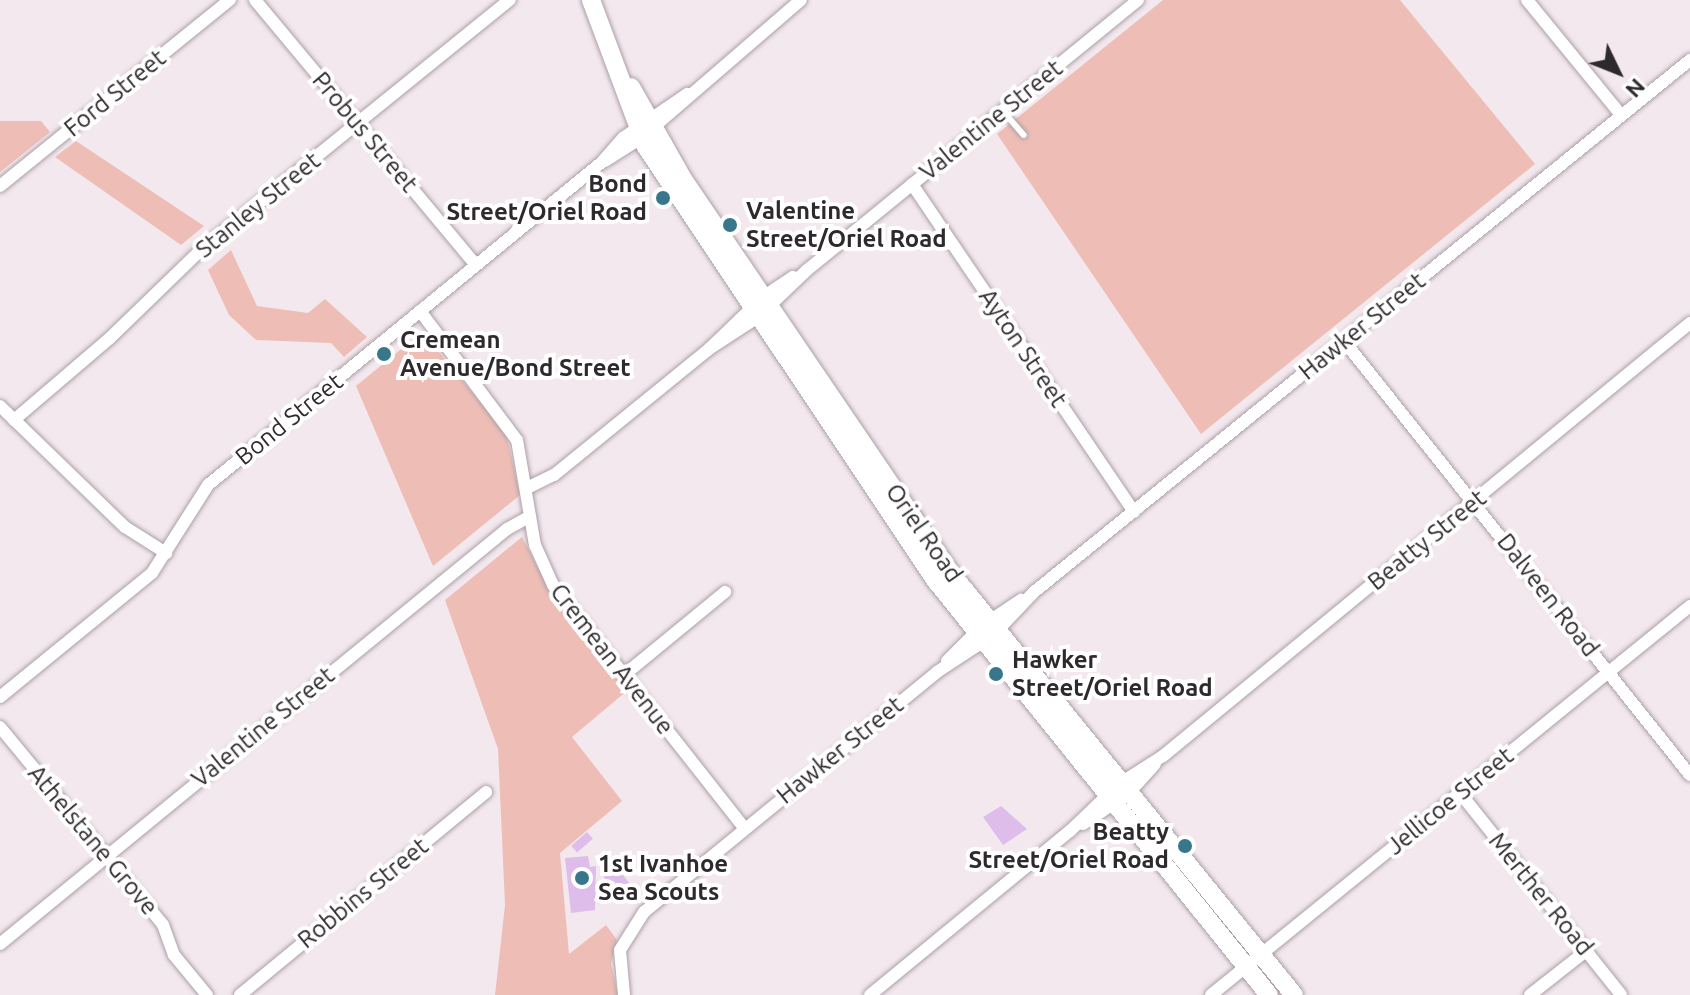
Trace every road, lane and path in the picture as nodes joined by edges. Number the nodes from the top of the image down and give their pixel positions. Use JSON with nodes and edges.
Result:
{"nodes":[{"id":1,"x":230,"y":0,"type":"edge"},
{"id":2,"x":255,"y":0,"type":"edge"},
{"id":3,"x":510,"y":0,"type":"edge"},
{"id":4,"x":591,"y":0,"type":"edge"},
{"id":5,"x":801,"y":0,"type":"edge"},
{"id":6,"x":1138,"y":0,"type":"edge"},
{"id":7,"x":1527,"y":0,"type":"edge"},
{"id":8,"x":1690,"y":60,"type":"edge"},
{"id":9,"x":1002,"y":110,"type":"junction"},
{"id":10,"x":1621,"y":115,"type":"junction"},
{"id":11,"x":358,"y":124,"type":"junction"},
{"id":12,"x":644,"y":128,"type":"junction"},
{"id":13,"x":1024,"y":135,"type":"dead end"},
{"id":14,"x":912,"y":184,"type":"junction"},
{"id":15,"x":0,"y":186,"type":"edge"},
{"id":16,"x":476,"y":265,"type":"junction"},
{"id":17,"x":761,"y":307,"type":"junction"},
{"id":18,"x":420,"y":311,"type":"junction"},
{"id":19,"x":1690,"y":323,"type":"edge"},
{"id":20,"x":1344,"y":341,"type":"junction"},
{"id":21,"x":0,"y":406,"type":"edge"},
{"id":22,"x":14,"y":420,"type":"junction"},
{"id":23,"x":529,"y":487,"type":"junction"},
{"id":24,"x":1474,"y":501,"type":"junction"},
{"id":25,"x":1134,"y":512,"type":"junction"},
{"id":26,"x":530,"y":516,"type":"junction"},
{"id":27,"x":166,"y":553,"type":"junction"},
{"id":28,"x":725,"y":592,"type":"dead end"},
{"id":29,"x":1690,"y":606,"type":"edge"},
{"id":30,"x":986,"y":632,"type":"junction"},
{"id":31,"x":1609,"y":672,"type":"junction"},
{"id":32,"x":624,"y":675,"type":"junction"},
{"id":33,"x":0,"y":697,"type":"edge"},
{"id":34,"x":0,"y":727,"type":"edge"},
{"id":35,"x":1690,"y":775,"type":"edge"},
{"id":36,"x":486,"y":792,"type":"dead end"},
{"id":37,"x":1460,"y":793,"type":"junction"},
{"id":38,"x":1117,"y":794,"type":"junction"},
{"id":39,"x":744,"y":828,"type":"junction"},
{"id":40,"x":103,"y":858,"type":"junction"},
{"id":41,"x":0,"y":944,"type":"edge"},
{"id":42,"x":1586,"y":951,"type":"junction"},
{"id":43,"x":1260,"y":953,"type":"junction"},
{"id":44,"x":1245,"y":966,"type":"junction"},
{"id":45,"x":207,"y":995,"type":"edge"},
{"id":46,"x":240,"y":995,"type":"edge"},
{"id":47,"x":624,"y":995,"type":"edge"},
{"id":48,"x":870,"y":995,"type":"edge"},
{"id":49,"x":1211,"y":995,"type":"edge"},
{"id":50,"x":1269,"y":995,"type":"edge"},
{"id":51,"x":1294,"y":995,"type":"edge"},
{"id":52,"x":1530,"y":995,"type":"edge"},
{"id":53,"x":1621,"y":995,"type":"edge"}],
"edges":[{"from":1,"to":15,"type":"street","name":"Ford Street"},
{"from":2,"to":11,"type":"street","name":"Probus Street"},
{"from":3,"to":11,"type":"street","name":"Stanley Street"},
{"from":4,"to":12,"type":"main road","name":"Oriel Road"},
{"from":5,"to":12,"type":"street","name":"Bond Street"},
{"from":6,"to":9,"type":"street","name":"Valentine Street"},
{"from":7,"to":10,"type":"street"},
{"from":8,"to":10,"type":"street","name":"Hawker Street"},
{"from":9,"to":13,"type":"lane"},
{"from":9,"to":14,"type":"street","name":"Valentine Street"},
{"from":10,"to":20,"type":"street","name":"Hawker Street"},
{"from":11,"to":16,"type":"street","name":"Probus Street"},
{"from":11,"to":22,"type":"street","name":"Stanley Street"},
{"from":12,"to":16,"type":"street","name":"Bond Street"},
{"from":12,"to":17,"type":"main road","name":"Oriel Road"},
{"from":14,"to":17,"type":"street","name":"Valentine Street"},
{"from":14,"to":25,"type":"street","name":"Ayton Street"},
{"from":16,"to":18,"type":"street","name":"Bond Street"},
{"from":17,"to":23,"type":"street","name":"Valentine Street"},
{"from":17,"to":30,"type":"main road","name":"Oriel Road"},
{"from":18,"to":23,"type":"street","name":"Cremean Avenue"},
{"from":18,"to":27,"type":"street","name":"Bond Street"},
{"from":19,"to":24,"type":"street","name":"Beatty Street"},
{"from":20,"to":24,"type":"street","name":"Dalveen Road"},
{"from":20,"to":25,"type":"street","name":"Hawker Street"},
{"from":21,"to":22,"type":"street"},
{"from":22,"to":27,"type":"street"},
{"from":23,"to":26,"type":"street","name":"Cremean Avenue"},
{"from":24,"to":31,"type":"street","name":"Dalveen Road"},
{"from":24,"to":38,"type":"street","name":"Beatty Street"},
{"from":25,"to":30,"type":"street","name":"Hawker Street"},
{"from":26,"to":32,"type":"street","name":"Cremean Avenue"},
{"from":26,"to":40,"type":"street","name":"Valentine Street"},
{"from":27,"to":33,"type":"street","name":"Bond Street"},
{"from":28,"to":32,"type":"street"},
{"from":29,"to":31,"type":"street","name":"Jellicoe Street"},
{"from":30,"to":38,"type":"main road","name":"Oriel Road"},
{"from":30,"to":39,"type":"street","name":"Hawker Street"},
{"from":31,"to":35,"type":"street","name":"Dalveen Road"},
{"from":31,"to":37,"type":"street","name":"Jellicoe Street"},
{"from":32,"to":39,"type":"street","name":"Cremean Avenue"},
{"from":34,"to":40,"type":"street","name":"Athelstane Grove"},
{"from":36,"to":46,"type":"street","name":"Robbins Street"},
{"from":37,"to":42,"type":"street","name":"Merther Road"},
{"from":37,"to":43,"type":"street","name":"Jellicoe Street"},
{"from":38,"to":43,"type":"main road","name":"Oriel Road"},
{"from":38,"to":44,"type":"main road","name":"Oriel Road"},
{"from":38,"to":48,"type":"street","name":"Beatty Street"},
{"from":39,"to":47,"type":"street","name":"Hawker Street"},
{"from":40,"to":41,"type":"street","name":"Valentine Street"},
{"from":40,"to":45,"type":"street","name":"Athelstane Grove"},
{"from":42,"to":52,"type":"street"},
{"from":42,"to":53,"type":"street","name":"Merther Road"},
{"from":43,"to":44,"type":"street","name":"Jellicoe Street"},
{"from":43,"to":51,"type":"main road","name":"Oriel Road"},
{"from":44,"to":49,"type":"street","name":"Jellicoe Street"},
{"from":44,"to":50,"type":"main road","name":"Oriel Road"}]}
